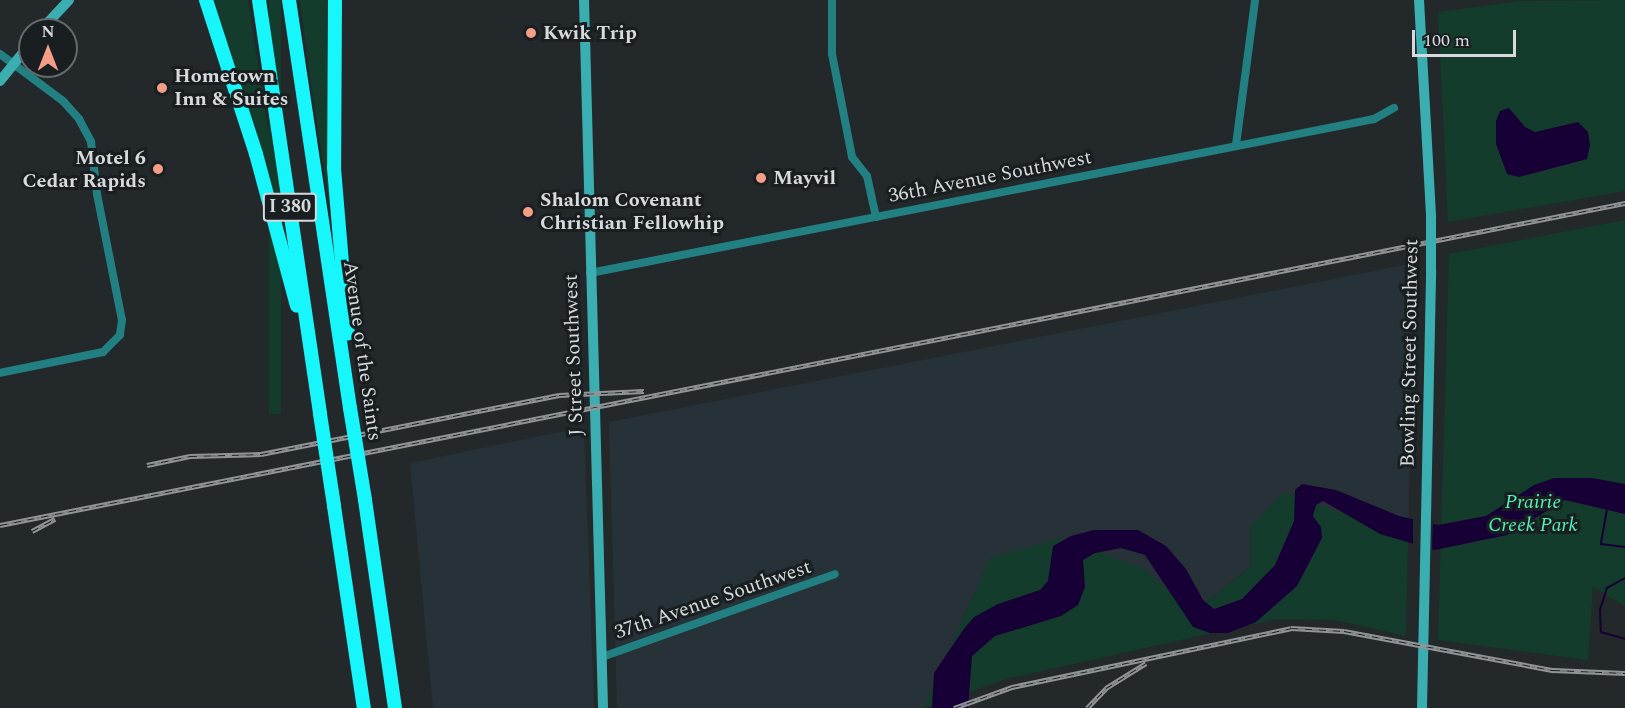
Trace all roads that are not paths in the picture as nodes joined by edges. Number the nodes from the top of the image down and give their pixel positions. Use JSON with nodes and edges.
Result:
{"nodes":[{"id":1,"x":69,"y":0,"type":"edge"},
{"id":2,"x":206,"y":0,"type":"edge"},
{"id":3,"x":259,"y":0,"type":"edge"},
{"id":4,"x":289,"y":0,"type":"edge"},
{"id":5,"x":335,"y":0,"type":"edge"},
{"id":6,"x":584,"y":0,"type":"edge"},
{"id":7,"x":832,"y":0,"type":"edge"},
{"id":8,"x":1254,"y":0,"type":"edge"},
{"id":9,"x":1419,"y":0,"type":"edge"},
{"id":10,"x":52,"y":18,"type":"edge"},
{"id":11,"x":0,"y":54,"type":"edge"},
{"id":12,"x":18,"y":59,"type":"edge"},
{"id":13,"x":12,"y":66,"type":"junction"},
{"id":14,"x":0,"y":81,"type":"edge"},
{"id":15,"x":1394,"y":108,"type":"dead end"},
{"id":16,"x":1236,"y":145,"type":"junction"},
{"id":17,"x":876,"y":217,"type":"junction"},
{"id":18,"x":590,"y":273,"type":"junction"},
{"id":19,"x":0,"y":373,"type":"edge"},
{"id":20,"x":315,"y":377,"type":"junction"},
{"id":21,"x":350,"y":401,"type":"junction"},
{"id":22,"x":836,"y":574,"type":"dead end"},
{"id":23,"x":602,"y":657,"type":"junction"},
{"id":24,"x":364,"y":708,"type":"edge"},
{"id":25,"x":395,"y":708,"type":"edge"},
{"id":26,"x":603,"y":708,"type":"edge"},
{"id":27,"x":1422,"y":708,"type":"edge"}],
"edges":[{"from":1,"to":10,"type":"street"},
{"from":2,"to":20,"type":"highway"},
{"from":3,"to":20,"type":"highway","number":"I 380"},
{"from":4,"to":21,"type":"highway","name":"Avenue of the Saints","number":"I 380"},
{"from":5,"to":21,"type":"highway"},
{"from":6,"to":18,"type":"street","name":"J Street Southwest"},
{"from":7,"to":17,"type":"street"},
{"from":8,"to":16,"type":"street"},
{"from":9,"to":27,"type":"street","name":"Bowling Street Southwest","bridge":true},
{"from":11,"to":13,"type":"street"},
{"from":12,"to":13,"type":"street"},
{"from":13,"to":14,"type":"street"},
{"from":13,"to":19,"type":"street"},
{"from":15,"to":16,"type":"street","name":"36th Avenue Southwest"},
{"from":16,"to":17,"type":"street","name":"36th Avenue Southwest"},
{"from":17,"to":18,"type":"street","name":"36th Avenue Southwest"},
{"from":18,"to":23,"type":"street","name":"J Street Southwest"},
{"from":20,"to":24,"type":"highway","number":"I 380","bridge":true},
{"from":21,"to":25,"type":"highway","name":"Avenue of the Saints","number":"I 380","bridge":true},
{"from":22,"to":23,"type":"street","name":"37th Avenue Southwest"},
{"from":23,"to":26,"type":"street","name":"J Street Southwest"}]}
